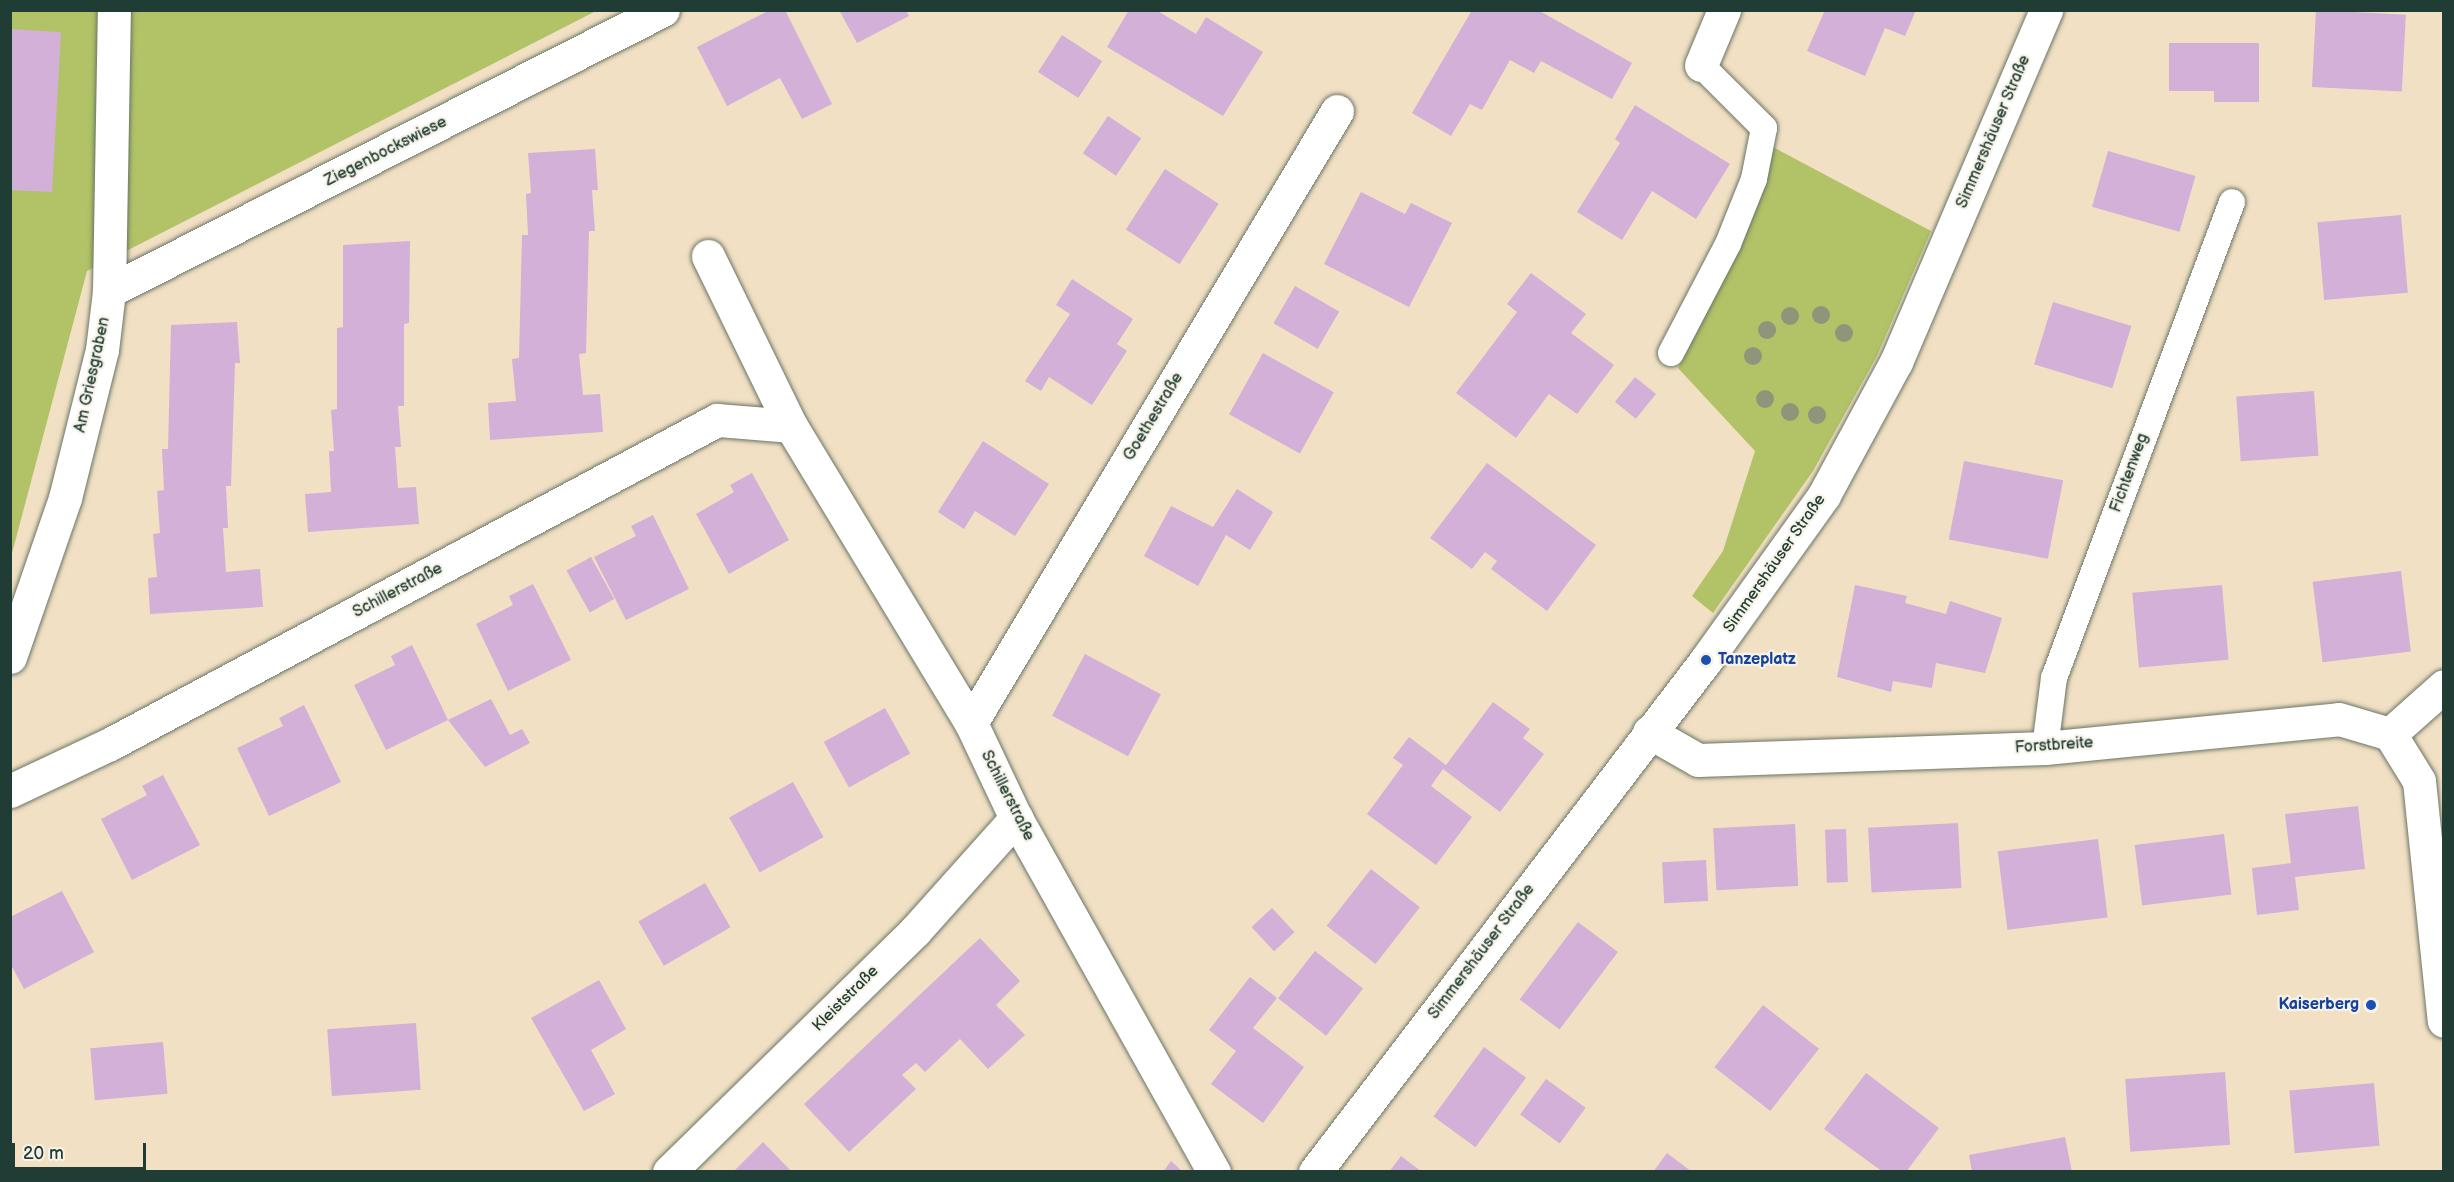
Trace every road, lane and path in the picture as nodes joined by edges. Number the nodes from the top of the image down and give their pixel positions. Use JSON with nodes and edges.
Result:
{"nodes":[{"id":1,"x":114,"y":10,"type":"edge"},
{"id":2,"x":663,"y":10,"type":"edge"},
{"id":3,"x":1724,"y":10,"type":"edge"},
{"id":4,"x":2046,"y":10,"type":"edge"},
{"id":5,"x":1701,"y":65,"type":"joint"},
{"id":6,"x":1337,"y":111,"type":"dead end"},
{"id":7,"x":2232,"y":202,"type":"dead end"},
{"id":8,"x":708,"y":256,"type":"dead end"},
{"id":9,"x":109,"y":291,"type":"junction"},
{"id":10,"x":1671,"y":353,"type":"dead end"},
{"id":11,"x":791,"y":426,"type":"junction"},
{"id":12,"x":10,"y":657,"type":"edge"},
{"id":13,"x":2444,"y":686,"type":"edge"},
{"id":14,"x":971,"y":723,"type":"junction"},
{"id":15,"x":1649,"y":732,"type":"junction"},
{"id":16,"x":2390,"y":734,"type":"junction"},
{"id":17,"x":2045,"y":748,"type":"junction"},
{"id":18,"x":10,"y":791,"type":"edge"},
{"id":19,"x":1016,"y":819,"type":"junction"},
{"id":20,"x":2444,"y":1021,"type":"edge"},
{"id":21,"x":669,"y":1172,"type":"edge"},
{"id":22,"x":1214,"y":1172,"type":"edge"},
{"id":23,"x":1315,"y":1172,"type":"edge"}],
"edges":[{"from":1,"to":9,"type":"street","name":"Am Griesgraben"},
{"from":2,"to":9,"type":"street","name":"Ziegenbockswiese"},
{"from":3,"to":5,"type":"street"},
{"from":4,"to":15,"type":"street","name":"Simmershäuser Straße"},
{"from":5,"to":10,"type":"lane"},
{"from":6,"to":14,"type":"street","name":"Goethestraße"},
{"from":7,"to":17,"type":"lane","name":"Fichtenweg"},
{"from":8,"to":11,"type":"street","name":"Schillerstraße"},
{"from":9,"to":12,"type":"street","name":"Am Griesgraben"},
{"from":11,"to":14,"type":"street","name":"Schillerstraße"},
{"from":11,"to":18,"type":"street","name":"Schillerstraße"},
{"from":13,"to":16,"type":"street"},
{"from":14,"to":19,"type":"street","name":"Schillerstraße"},
{"from":15,"to":17,"type":"street","name":"Forstbreite"},
{"from":15,"to":23,"type":"street","name":"Simmershäuser Straße"},
{"from":16,"to":17,"type":"street","name":"Forstbreite"},
{"from":16,"to":20,"type":"street"},
{"from":19,"to":21,"type":"street","name":"Kleiststraße"},
{"from":19,"to":22,"type":"street","name":"Schillerstraße"}]}
